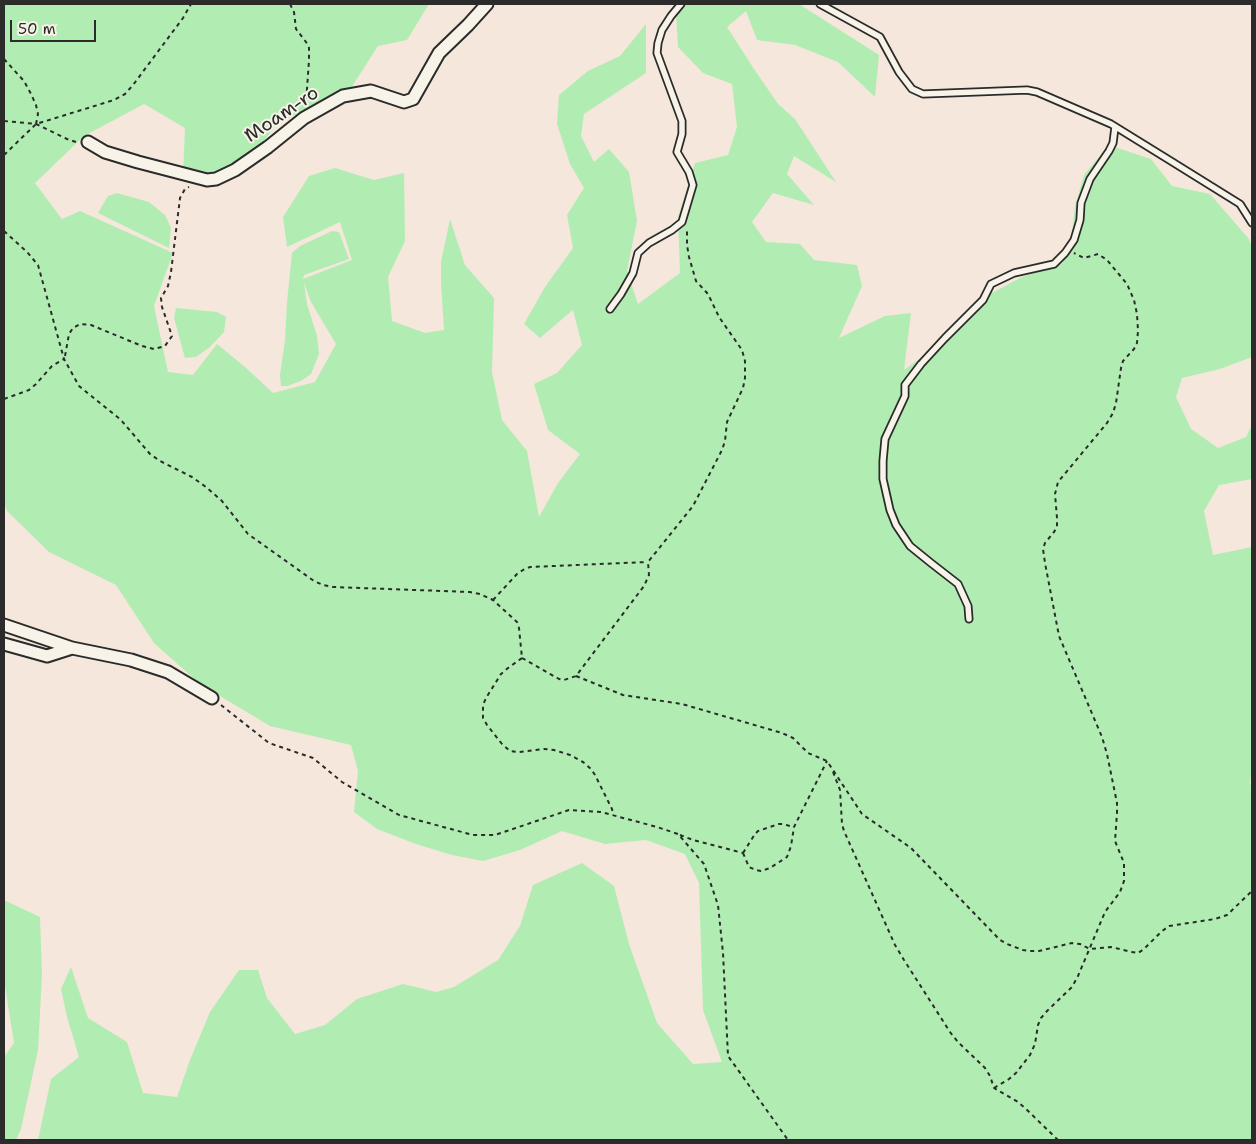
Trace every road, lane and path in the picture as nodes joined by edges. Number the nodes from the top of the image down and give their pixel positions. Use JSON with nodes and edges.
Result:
{"nodes":[{"id":1,"x":191,"y":4,"type":"edge"},
{"id":2,"x":290,"y":4,"type":"edge"},
{"id":3,"x":487,"y":4,"type":"edge"},
{"id":4,"x":681,"y":4,"type":"edge"},
{"id":5,"x":820,"y":4,"type":"edge"},
{"id":6,"x":4,"y":59,"type":"edge"},
{"id":7,"x":304,"y":118,"type":"junction"},
{"id":8,"x":4,"y":121,"type":"edge"},
{"id":9,"x":36,"y":124,"type":"junction"},
{"id":10,"x":1115,"y":127,"type":"junction"},
{"id":11,"x":88,"y":142,"type":"joint"},
{"id":12,"x":4,"y":155,"type":"edge"},
{"id":13,"x":207,"y":180,"type":"junction"},
{"id":14,"x":1252,"y":223,"type":"edge"},
{"id":15,"x":687,"y":225,"type":"dead end"},
{"id":16,"x":4,"y":231,"type":"edge"},
{"id":17,"x":1068,"y":249,"type":"junction"},
{"id":18,"x":610,"y":309,"type":"dead end"},
{"id":19,"x":64,"y":359,"type":"junction"},
{"id":20,"x":4,"y":399,"type":"edge"},
{"id":21,"x":648,"y":562,"type":"junction"},
{"id":22,"x":493,"y":600,"type":"junction"},
{"id":23,"x":969,"y":619,"type":"dead end"},
{"id":24,"x":4,"y":625,"type":"edge"},
{"id":25,"x":4,"y":644,"type":"edge"},
{"id":26,"x":72,"y":648,"type":"junction"},
{"id":27,"x":522,"y":658,"type":"junction"},
{"id":28,"x":576,"y":676,"type":"junction"},
{"id":29,"x":212,"y":698,"type":"joint"},
{"id":30,"x":827,"y":761,"type":"junction"},
{"id":31,"x":613,"y":815,"type":"junction"},
{"id":32,"x":794,"y":827,"type":"junction"},
{"id":33,"x":678,"y":834,"type":"junction"},
{"id":34,"x":743,"y":853,"type":"junction"},
{"id":35,"x":1252,"y":891,"type":"edge"},
{"id":36,"x":1090,"y":949,"type":"junction"},
{"id":37,"x":994,"y":1088,"type":"junction"},
{"id":38,"x":788,"y":1140,"type":"edge"},
{"id":39,"x":1058,"y":1140,"type":"edge"}],
"edges":[{"from":1,"to":9,"type":"path"},
{"from":2,"to":7,"type":"path"},
{"from":3,"to":7,"type":"street","name":"Moam-ro"},
{"from":4,"to":18,"type":"lane"},
{"from":5,"to":10,"type":"lane"},
{"from":6,"to":9,"type":"path"},
{"from":7,"to":13,"type":"street","name":"Moam-ro"},
{"from":8,"to":9,"type":"path"},
{"from":9,"to":11,"type":"path"},
{"from":9,"to":12,"type":"path"},
{"from":10,"to":14,"type":"lane"},
{"from":10,"to":17,"type":"lane"},
{"from":11,"to":13,"type":"street"},
{"from":13,"to":19,"type":"path"},
{"from":15,"to":21,"type":"path"},
{"from":16,"to":19,"type":"path"},
{"from":17,"to":23,"type":"lane"},
{"from":17,"to":36,"type":"path"},
{"from":19,"to":20,"type":"path"},
{"from":19,"to":22,"type":"path"},
{"from":21,"to":22,"type":"path"},
{"from":21,"to":28,"type":"path"},
{"from":22,"to":27,"type":"path"},
{"from":24,"to":26,"type":"street"},
{"from":25,"to":26,"type":"street"},
{"from":26,"to":29,"type":"street"},
{"from":27,"to":28,"type":"path"},
{"from":27,"to":31,"type":"path"},
{"from":28,"to":30,"type":"path"},
{"from":29,"to":31,"type":"path"},
{"from":30,"to":32,"type":"path"},
{"from":30,"to":36,"type":"path"},
{"from":30,"to":37,"type":"path"},
{"from":31,"to":33,"type":"path"},
{"from":32,"to":34,"type":"path"},
{"from":32,"to":34,"type":"path"},
{"from":33,"to":34,"type":"path"},
{"from":33,"to":38,"type":"path"},
{"from":35,"to":36,"type":"path"},
{"from":36,"to":37,"type":"path"},
{"from":37,"to":39,"type":"path"}]}
